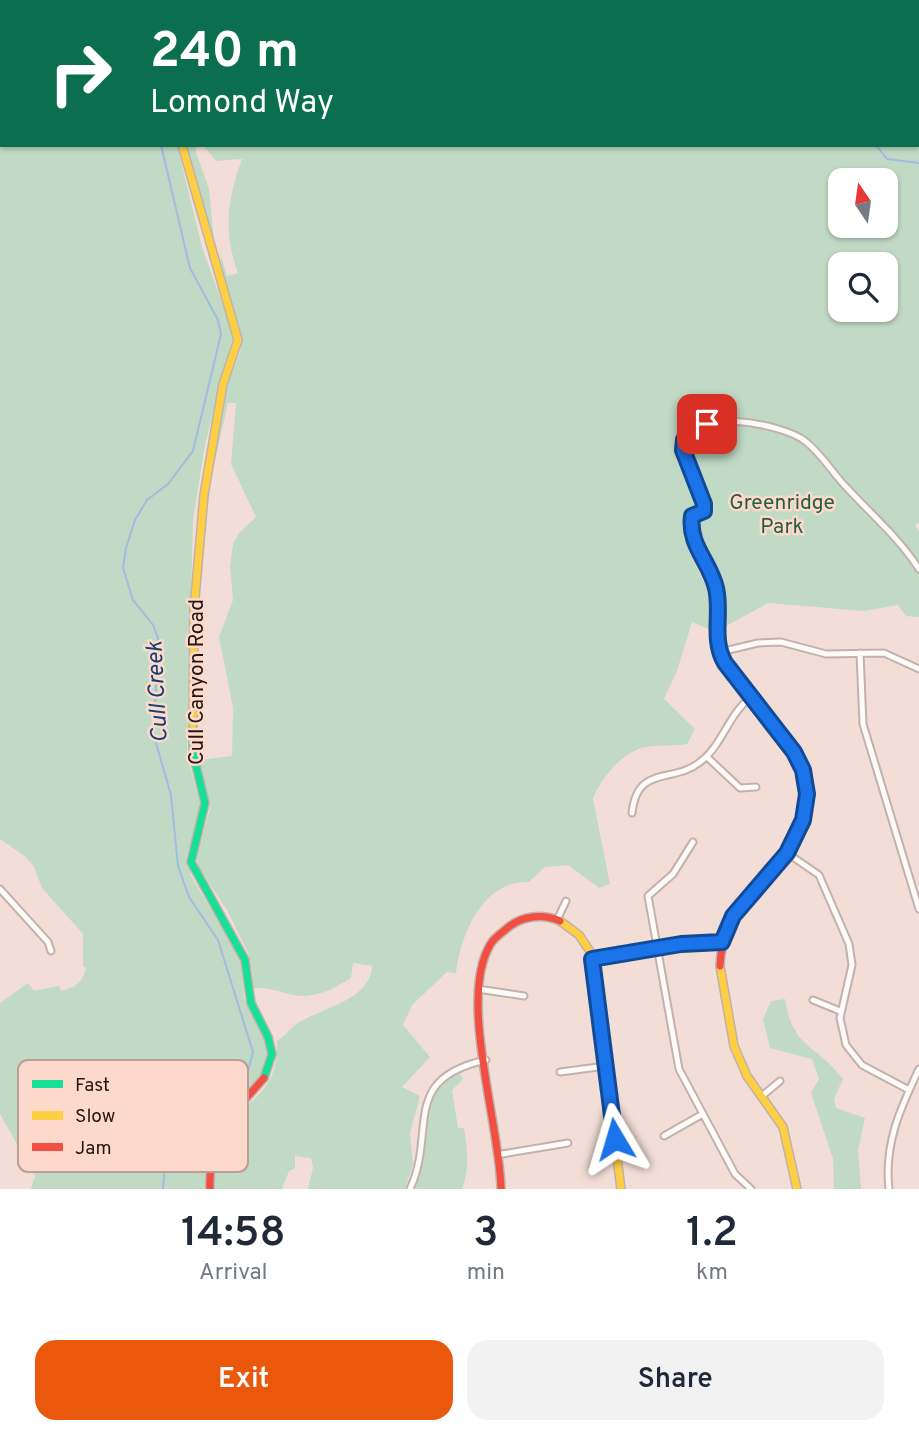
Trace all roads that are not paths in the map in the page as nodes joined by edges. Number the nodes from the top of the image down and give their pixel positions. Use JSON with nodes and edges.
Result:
{"nodes":[{"id":1,"x":183,"y":147,"type":"edge"},
{"id":2,"x":919,"y":569,"type":"edge"},
{"id":3,"x":716,"y":587,"type":"joint"},
{"id":4,"x":720,"y":652,"type":"junction"},
{"id":5,"x":860,"y":653,"type":"junction"},
{"id":6,"x":919,"y":669,"type":"edge"},
{"id":7,"x":750,"y":698,"type":"junction"},
{"id":8,"x":706,"y":757,"type":"junction"},
{"id":9,"x":756,"y":788,"type":"dead end"},
{"id":10,"x":632,"y":813,"type":"dead end"},
{"id":11,"x":693,"y":842,"type":"dead end"},
{"id":12,"x":787,"y":853,"type":"junction"},
{"id":13,"x":0,"y":889,"type":"edge"},
{"id":14,"x":566,"y":901,"type":"dead end"},
{"id":15,"x":919,"y":909,"type":"edge"},
{"id":16,"x":557,"y":920,"type":"junction"},
{"id":17,"x":722,"y":942,"type":"junction"},
{"id":18,"x":656,"y":948,"type":"junction"},
{"id":19,"x":51,"y":951,"type":"dead end"},
{"id":20,"x":592,"y":959,"type":"junction"},
{"id":21,"x":478,"y":989,"type":"junction"},
{"id":22,"x":524,"y":996,"type":"dead end"},
{"id":23,"x":813,"y":1000,"type":"dead end"},
{"id":24,"x":841,"y":1011,"type":"junction"},
{"id":25,"x":486,"y":1060,"type":"junction"},
{"id":26,"x":606,"y":1066,"type":"junction"},
{"id":27,"x":919,"y":1069,"type":"edge"},
{"id":28,"x":560,"y":1072,"type":"dead end"},
{"id":29,"x":780,"y":1081,"type":"dead end"},
{"id":30,"x":909,"y":1090,"type":"junction"},
{"id":31,"x":248,"y":1096,"type":"edge"},
{"id":32,"x":762,"y":1096,"type":"junction"},
{"id":33,"x":702,"y":1115,"type":"junction"},
{"id":34,"x":664,"y":1136,"type":"dead end"},
{"id":35,"x":568,"y":1143,"type":"dead end"},
{"id":36,"x":502,"y":1154,"type":"junction"},
{"id":37,"x":748,"y":1188,"type":"edge"},
{"id":38,"x":410,"y":1189,"type":"edge"},
{"id":39,"x":501,"y":1189,"type":"edge"},
{"id":40,"x":621,"y":1189,"type":"edge"},
{"id":41,"x":797,"y":1189,"type":"edge"},
{"id":42,"x":889,"y":1189,"type":"edge"}],
"edges":[{"from":1,"to":31,"type":"street","name":"Cull Canyon Road"},
{"from":2,"to":3,"type":"street"},
{"from":3,"to":4,"type":"street"},
{"from":4,"to":5,"type":"street"},
{"from":4,"to":7,"type":"street"},
{"from":5,"to":6,"type":"street"},
{"from":5,"to":15,"type":"street"},
{"from":7,"to":8,"type":"street"},
{"from":7,"to":12,"type":"street"},
{"from":8,"to":9,"type":"street"},
{"from":8,"to":10,"type":"street"},
{"from":11,"to":18,"type":"street"},
{"from":12,"to":17,"type":"street"},
{"from":12,"to":24,"type":"street"},
{"from":13,"to":19,"type":"street"},
{"from":14,"to":16,"type":"street"},
{"from":16,"to":20,"type":"street"},
{"from":16,"to":21,"type":"street"},
{"from":17,"to":18,"type":"street"},
{"from":17,"to":32,"type":"street"},
{"from":18,"to":20,"type":"street"},
{"from":18,"to":33,"type":"street"},
{"from":20,"to":26,"type":"street"},
{"from":21,"to":22,"type":"street"},
{"from":21,"to":25,"type":"street"},
{"from":23,"to":24,"type":"street"},
{"from":24,"to":30,"type":"street"},
{"from":25,"to":36,"type":"street"},
{"from":25,"to":38,"type":"street"},
{"from":26,"to":28,"type":"street"},
{"from":26,"to":40,"type":"street"},
{"from":27,"to":30,"type":"street"},
{"from":29,"to":32,"type":"street"},
{"from":30,"to":42,"type":"street"},
{"from":32,"to":41,"type":"street"},
{"from":33,"to":34,"type":"street"},
{"from":33,"to":37,"type":"street"},
{"from":35,"to":36,"type":"street"},
{"from":36,"to":39,"type":"street"}]}
